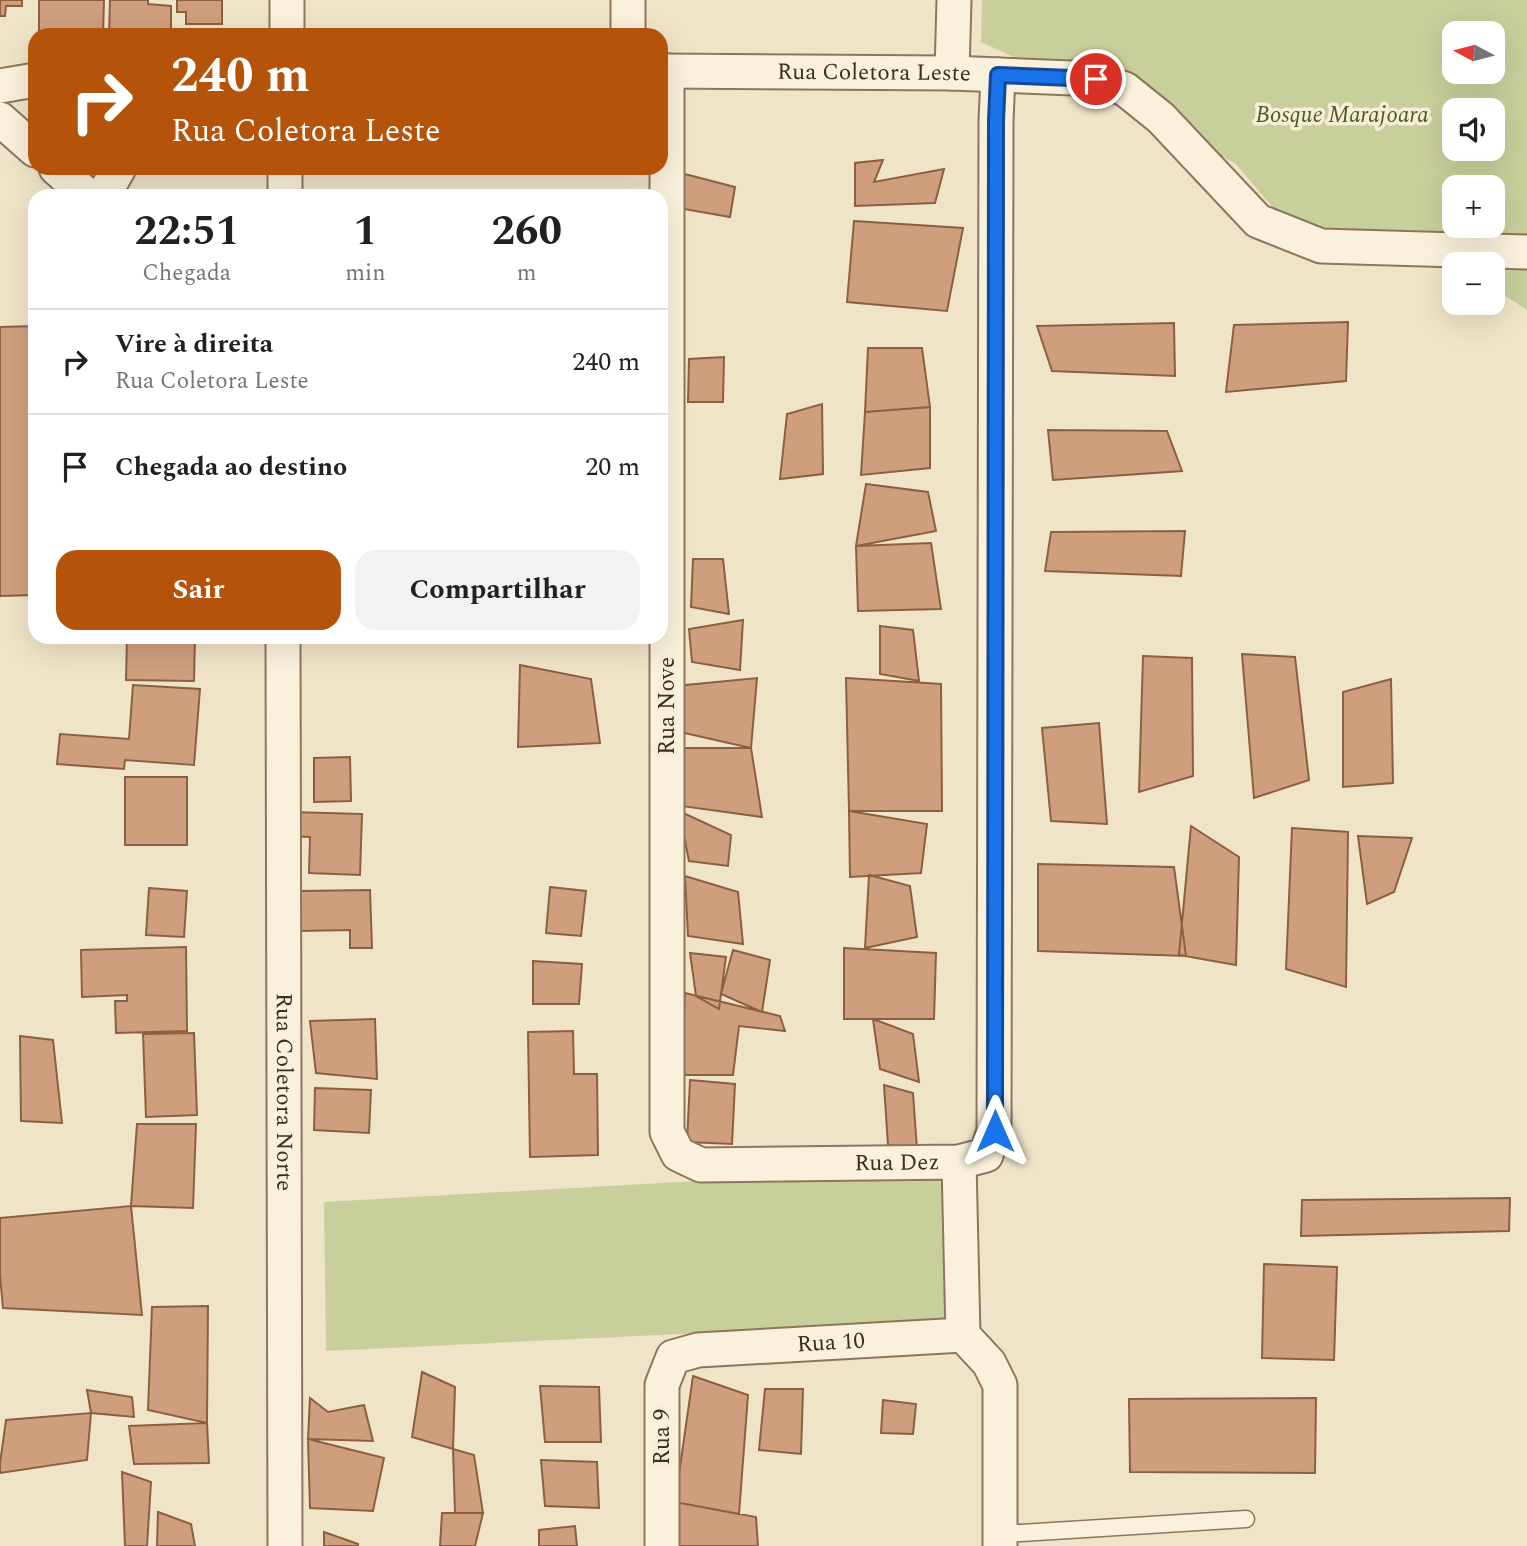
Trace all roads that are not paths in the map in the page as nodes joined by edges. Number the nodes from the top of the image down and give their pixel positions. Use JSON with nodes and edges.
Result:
{"nodes":[{"id":1,"x":287,"y":0,"type":"edge"},
{"id":2,"x":628,"y":0,"type":"edge"},
{"id":3,"x":954,"y":0,"type":"edge"},
{"id":4,"x":287,"y":28,"type":"edge"},
{"id":5,"x":628,"y":28,"type":"edge"},
{"id":6,"x":668,"y":71,"type":"edge"},
{"id":7,"x":953,"y":73,"type":"junction"},
{"id":8,"x":998,"y":75,"type":"junction"},
{"id":9,"x":28,"y":81,"type":"edge"},
{"id":10,"x":0,"y":86,"type":"edge"},
{"id":11,"x":0,"y":119,"type":"edge"},
{"id":12,"x":28,"y":144,"type":"edge"},
{"id":13,"x":64,"y":175,"type":"edge"},
{"id":14,"x":80,"y":189,"type":"edge"},
{"id":15,"x":1527,"y":252,"type":"edge"},
{"id":16,"x":283,"y":644,"type":"edge"},
{"id":17,"x":666,"y":644,"type":"edge"},
{"id":18,"x":667,"y":1132,"type":"joint"},
{"id":19,"x":959,"y":1162,"type":"junction"},
{"id":20,"x":963,"y":1335,"type":"junction"},
{"id":21,"x":698,"y":1350,"type":"joint"},
{"id":22,"x":1246,"y":1519,"type":"dead end"},
{"id":23,"x":1000,"y":1539,"type":"edge"},
{"id":24,"x":285,"y":1546,"type":"edge"},
{"id":25,"x":662,"y":1546,"type":"edge"}],
"edges":[{"from":1,"to":4,"type":"street"},
{"from":2,"to":5,"type":"street"},
{"from":3,"to":7,"type":"street"},
{"from":6,"to":7,"type":"street","name":"Rua Coletora Leste"},
{"from":7,"to":8,"type":"street","name":"Rua Coletora Leste"},
{"from":8,"to":15,"type":"street","name":"Rua Coletora Leste"},
{"from":8,"to":19,"type":"street","name":"Rua Dez"},
{"from":9,"to":10,"type":"street"},
{"from":11,"to":12,"type":"street"},
{"from":13,"to":14,"type":"street"},
{"from":16,"to":24,"type":"street","name":"Rua Coletora Norte"},
{"from":17,"to":18,"type":"street","name":"Rua Nove"},
{"from":18,"to":19,"type":"street","name":"Rua Dez"},
{"from":19,"to":20,"type":"street"},
{"from":20,"to":21,"type":"street","name":"Rua 10"},
{"from":20,"to":23,"type":"street"},
{"from":21,"to":25,"type":"street","name":"Rua 9"},
{"from":22,"to":23,"type":"lane"}]}
